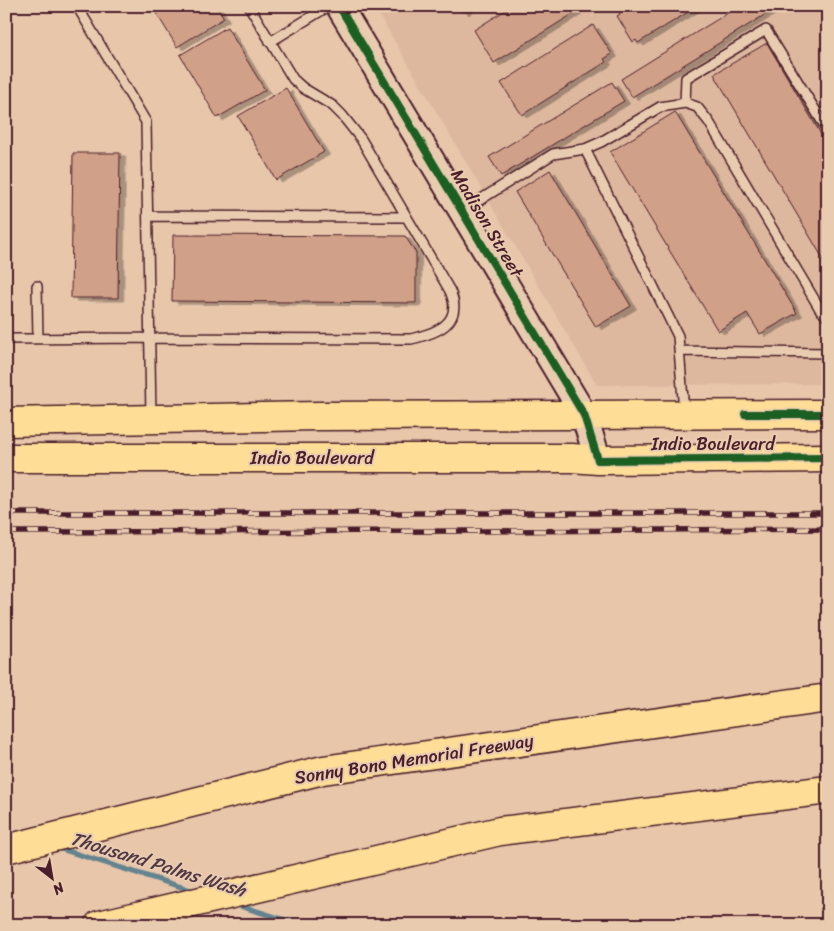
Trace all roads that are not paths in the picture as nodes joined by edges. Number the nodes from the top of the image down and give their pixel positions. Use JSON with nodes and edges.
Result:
{"nodes":[{"id":1,"x":77,"y":6,"type":"edge"},
{"id":2,"x":248,"y":6,"type":"edge"},
{"id":3,"x":329,"y":6,"type":"edge"},
{"id":4,"x":339,"y":6,"type":"edge"},
{"id":5,"x":270,"y":42,"type":"junction"},
{"id":6,"x":684,"y":103,"type":"junction"},
{"id":7,"x":828,"y":132,"type":"edge"},
{"id":8,"x":585,"y":149,"type":"junction"},
{"id":9,"x":462,"y":211,"type":"junction"},
{"id":10,"x":148,"y":216,"type":"junction"},
{"id":11,"x":406,"y":217,"type":"junction"},
{"id":12,"x":37,"y":286,"type":"dead end"},
{"id":13,"x":828,"y":318,"type":"edge"},
{"id":14,"x":150,"y":338,"type":"junction"},
{"id":15,"x":6,"y":339,"type":"edge"},
{"id":16,"x":38,"y":339,"type":"junction"},
{"id":17,"x":679,"y":351,"type":"junction"},
{"id":18,"x":828,"y":354,"type":"edge"},
{"id":19,"x":684,"y":414,"type":"junction"},
{"id":20,"x":828,"y":414,"type":"edge"},
{"id":21,"x":584,"y":415,"type":"junction"},
{"id":22,"x":151,"y":419,"type":"junction"},
{"id":23,"x":7,"y":426,"type":"edge"},
{"id":24,"x":6,"y":458,"type":"edge"},
{"id":25,"x":828,"y":458,"type":"edge"},
{"id":26,"x":598,"y":460,"type":"junction"},
{"id":27,"x":828,"y":698,"type":"edge"},
{"id":28,"x":828,"y":790,"type":"edge"},
{"id":29,"x":6,"y":849,"type":"edge"},
{"id":30,"x":99,"y":925,"type":"edge"}],
"edges":[{"from":1,"to":10,"type":"lane"},
{"from":2,"to":5,"type":"lane"},
{"from":3,"to":5,"type":"lane"},
{"from":4,"to":9,"type":"main road","name":"Madison Street"},
{"from":5,"to":11,"type":"lane"},
{"from":6,"to":7,"type":"lane"},
{"from":6,"to":8,"type":"lane"},
{"from":6,"to":13,"type":"lane"},
{"from":8,"to":9,"type":"lane"},
{"from":8,"to":17,"type":"lane"},
{"from":9,"to":21,"type":"main road","name":"Madison Street"},
{"from":10,"to":11,"type":"lane"},
{"from":10,"to":14,"type":"lane"},
{"from":11,"to":14,"type":"lane"},
{"from":12,"to":16,"type":"lane"},
{"from":14,"to":16,"type":"lane"},
{"from":14,"to":22,"type":"lane"},
{"from":15,"to":16,"type":"lane"},
{"from":17,"to":18,"type":"lane"},
{"from":17,"to":19,"type":"lane"},
{"from":19,"to":20,"type":"main road","name":"Indio Boulevard"},
{"from":19,"to":21,"type":"main road","name":"Indio Boulevard"},
{"from":21,"to":22,"type":"main road","name":"Indio Boulevard"},
{"from":21,"to":26,"type":"main road","name":"Madison Street"},
{"from":22,"to":23,"type":"main road","name":"Indio Boulevard"},
{"from":24,"to":26,"type":"main road","name":"Indio Boulevard"},
{"from":25,"to":26,"type":"main road","name":"Indio Boulevard"},
{"from":27,"to":29,"type":"main road","name":"Sonny Bono Memorial Freeway"},
{"from":28,"to":30,"type":"main road"}]}
